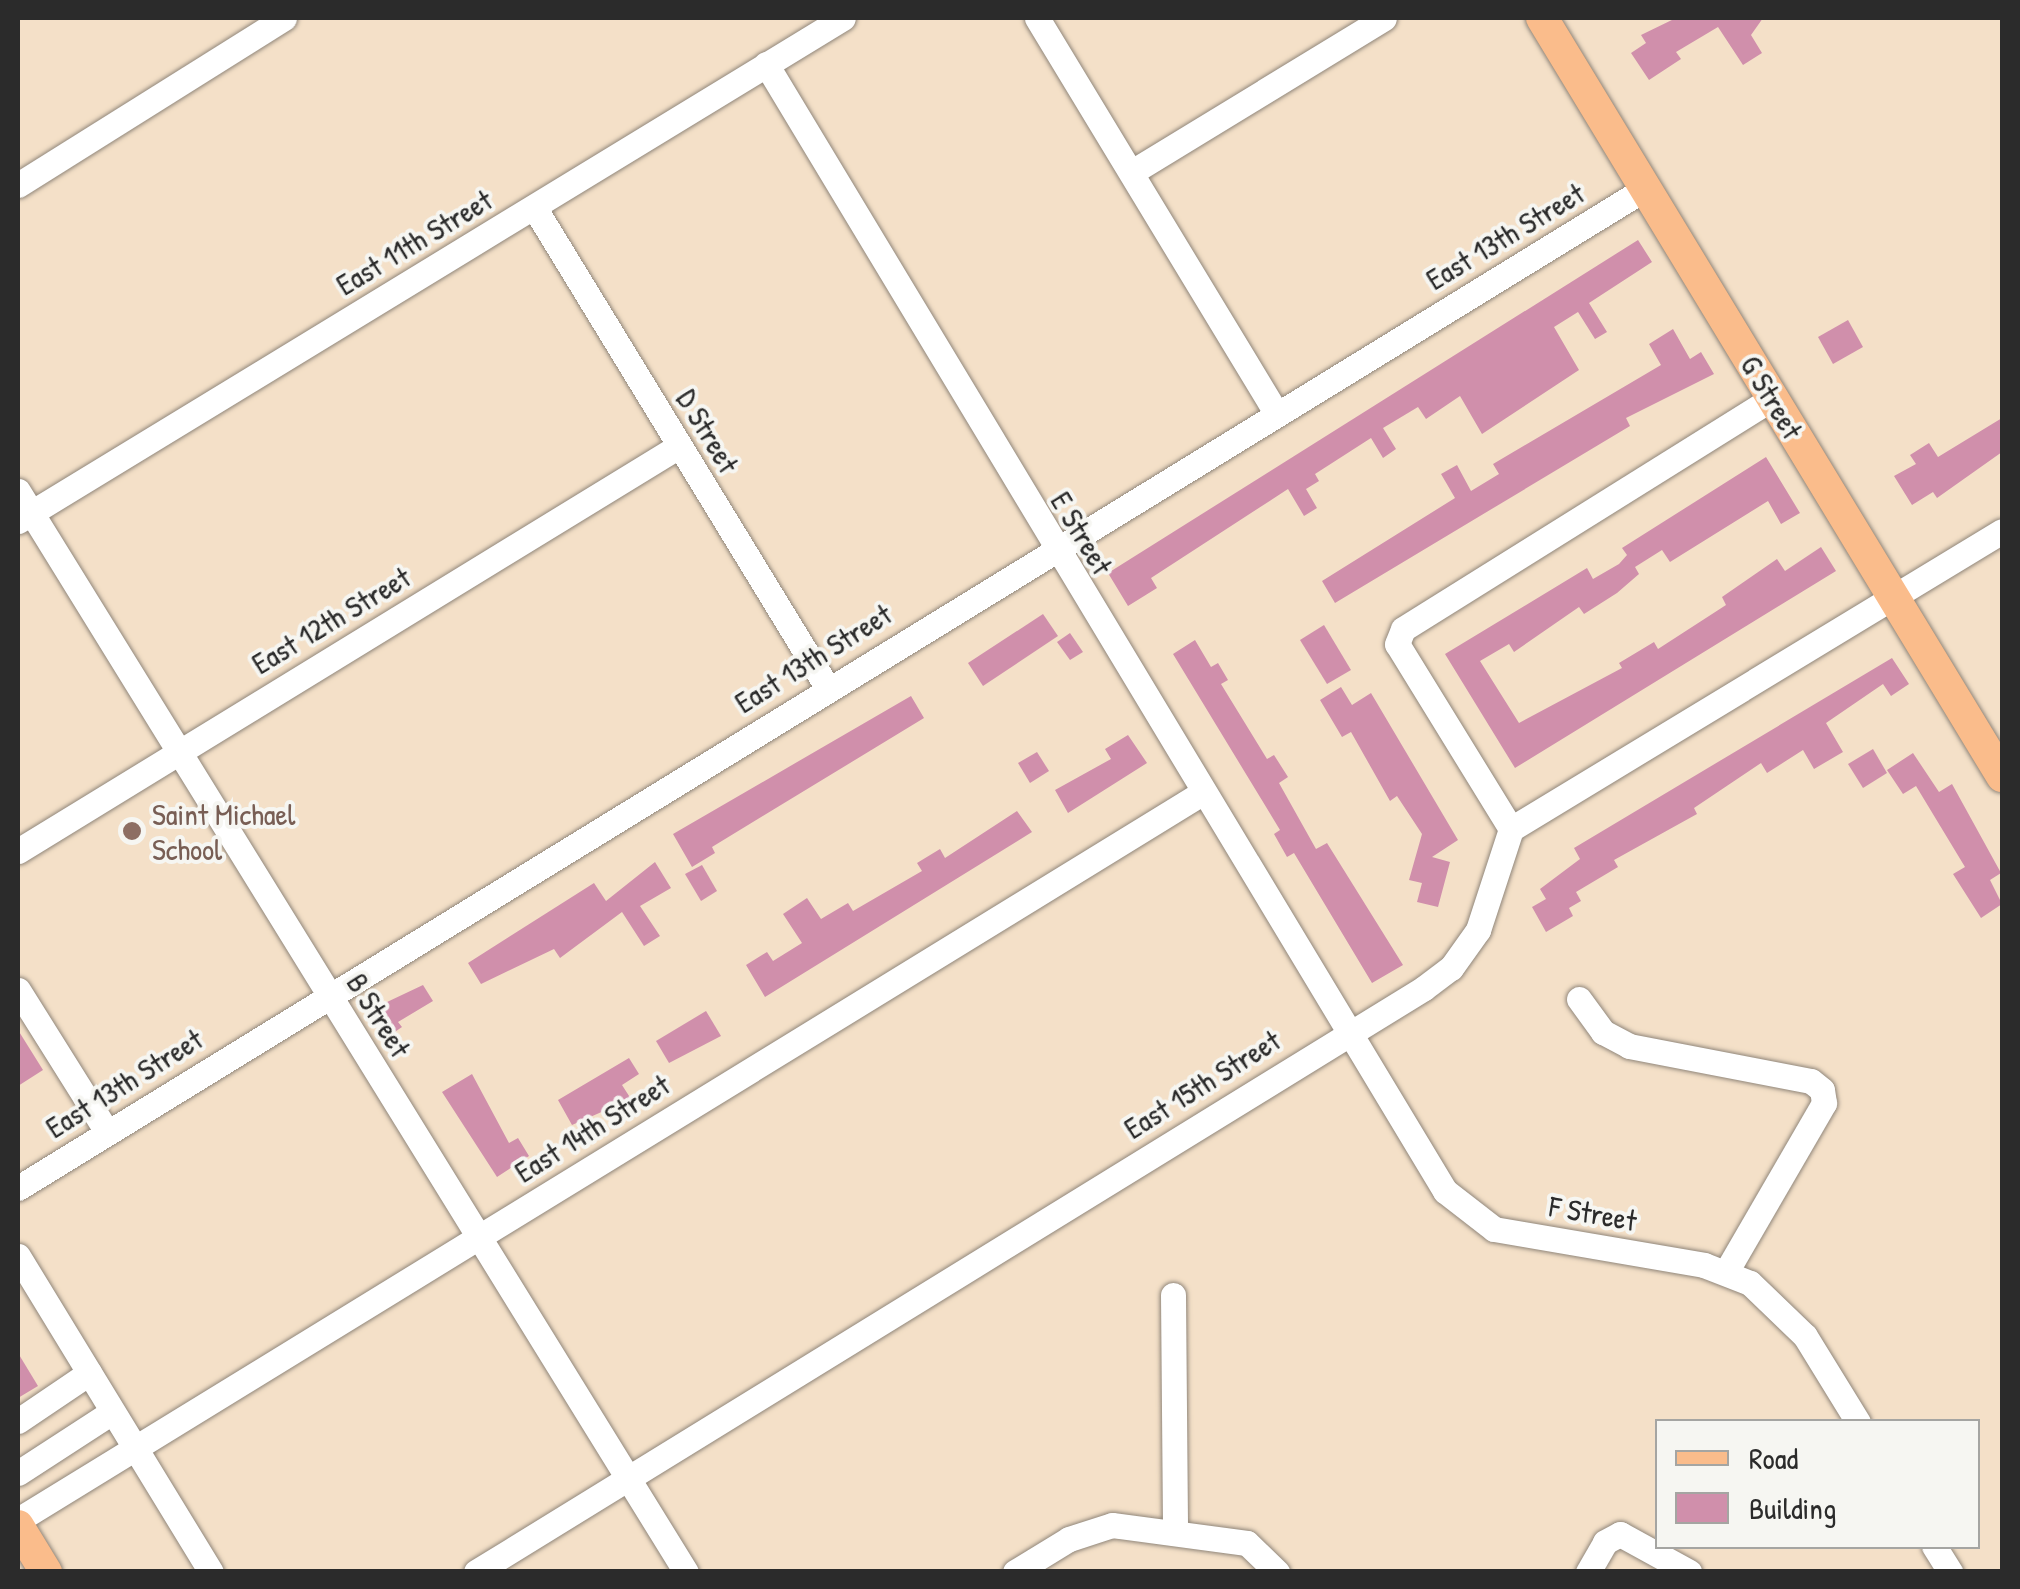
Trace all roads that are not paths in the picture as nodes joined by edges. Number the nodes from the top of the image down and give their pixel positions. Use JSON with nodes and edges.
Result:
{"nodes":[{"id":1,"x":284,"y":18,"type":"edge"},
{"id":2,"x":843,"y":18,"type":"edge"},
{"id":3,"x":1037,"y":18,"type":"edge"},
{"id":4,"x":1384,"y":18,"type":"edge"},
{"id":5,"x":1548,"y":20,"type":"edge"},
{"id":6,"x":766,"y":64,"type":"junction"},
{"id":7,"x":1132,"y":172,"type":"junction"},
{"id":8,"x":18,"y":185,"type":"edge"},
{"id":9,"x":1646,"y":188,"type":"junction"},
{"id":10,"x":534,"y":207,"type":"junction"},
{"id":11,"x":1772,"y":398,"type":"junction"},
{"id":12,"x":1276,"y":413,"type":"junction"},
{"id":13,"x":679,"y":446,"type":"junction"},
{"id":14,"x":22,"y":508,"type":"edge"},
{"id":15,"x":2002,"y":530,"type":"edge"},
{"id":16,"x":1053,"y":548,"type":"junction"},
{"id":17,"x":1895,"y":596,"type":"junction"},
{"id":18,"x":827,"y":687,"type":"junction"},
{"id":19,"x":177,"y":752,"type":"junction"},
{"id":20,"x":2002,"y":776,"type":"edge"},
{"id":21,"x":1202,"y":794,"type":"junction"},
{"id":22,"x":1512,"y":829,"type":"junction"},
{"id":23,"x":18,"y":851,"type":"edge"},
{"id":24,"x":18,"y":990,"type":"edge"},
{"id":25,"x":328,"y":995,"type":"junction"},
{"id":26,"x":1579,"y":999,"type":"dead end"},
{"id":27,"x":1348,"y":1032,"type":"junction"},
{"id":28,"x":107,"y":1132,"type":"junction"},
{"id":29,"x":18,"y":1188,"type":"edge"},
{"id":30,"x":478,"y":1237,"type":"junction"},
{"id":31,"x":18,"y":1256,"type":"edge"},
{"id":32,"x":1726,"y":1272,"type":"junction"},
{"id":33,"x":1173,"y":1296,"type":"dead end"},
{"id":34,"x":89,"y":1373,"type":"junction"},
{"id":35,"x":112,"y":1412,"type":"junction"},
{"id":36,"x":1856,"y":1419,"type":"edge"},
{"id":37,"x":18,"y":1422,"type":"edge"},
{"id":38,"x":136,"y":1449,"type":"junction"},
{"id":39,"x":18,"y":1473,"type":"edge"},
{"id":40,"x":627,"y":1476,"type":"junction"},
{"id":41,"x":18,"y":1523,"type":"edge"},
{"id":42,"x":1175,"y":1532,"type":"junction"},
{"id":43,"x":1936,"y":1549,"type":"edge"},
{"id":44,"x":46,"y":1572,"type":"edge"},
{"id":45,"x":211,"y":1572,"type":"edge"},
{"id":46,"x":476,"y":1572,"type":"edge"},
{"id":47,"x":686,"y":1572,"type":"edge"},
{"id":48,"x":1016,"y":1572,"type":"edge"},
{"id":49,"x":1277,"y":1572,"type":"edge"},
{"id":50,"x":1588,"y":1572,"type":"edge"},
{"id":51,"x":1689,"y":1572,"type":"edge"},
{"id":52,"x":1950,"y":1572,"type":"edge"}],
"edges":[{"from":1,"to":8,"type":"street"},
{"from":2,"to":6,"type":"street","name":"East 11th Street"},
{"from":3,"to":7,"type":"street"},
{"from":4,"to":7,"type":"street"},
{"from":5,"to":9,"type":"main road","name":"G Street"},
{"from":6,"to":10,"type":"street","name":"East 11th Street"},
{"from":6,"to":16,"type":"street","name":"E Street"},
{"from":7,"to":12,"type":"street"},
{"from":9,"to":11,"type":"main road","name":"G Street"},
{"from":9,"to":12,"type":"street","name":"East 13th Street"},
{"from":10,"to":13,"type":"street","name":"D Street"},
{"from":10,"to":14,"type":"street","name":"East 11th Street"},
{"from":11,"to":17,"type":"main road","name":"G Street"},
{"from":11,"to":22,"type":"street"},
{"from":12,"to":16,"type":"street","name":"East 13th Street"},
{"from":13,"to":18,"type":"street","name":"D Street"},
{"from":13,"to":19,"type":"street","name":"East 12th Street"},
{"from":14,"to":19,"type":"street","name":"B Street"},
{"from":15,"to":17,"type":"street"},
{"from":16,"to":18,"type":"street","name":"East 13th Street"},
{"from":16,"to":21,"type":"street","name":"E Street"},
{"from":17,"to":20,"type":"main road","name":"G Street"},
{"from":17,"to":22,"type":"street"},
{"from":18,"to":25,"type":"street","name":"East 13th Street"},
{"from":19,"to":23,"type":"street","name":"East 12th Street"},
{"from":19,"to":25,"type":"street","name":"B Street"},
{"from":21,"to":27,"type":"street","name":"E Street"},
{"from":21,"to":30,"type":"street","name":"East 14th Street"},
{"from":22,"to":27,"type":"street","name":"East 15th Street"},
{"from":24,"to":28,"type":"street"},
{"from":25,"to":28,"type":"street","name":"East 13th Street"},
{"from":25,"to":30,"type":"street","name":"B Street"},
{"from":26,"to":32,"type":"street"},
{"from":27,"to":32,"type":"street","name":"F Street"},
{"from":27,"to":40,"type":"street","name":"East 15th Street"},
{"from":28,"to":29,"type":"street","name":"East 13th Street"},
{"from":30,"to":38,"type":"street","name":"East 14th Street"},
{"from":30,"to":40,"type":"street","name":"B Street"},
{"from":31,"to":34,"type":"street"},
{"from":32,"to":36,"type":"street","name":"F Street"},
{"from":33,"to":42,"type":"street"},
{"from":34,"to":35,"type":"street"},
{"from":34,"to":37,"type":"street"},
{"from":35,"to":38,"type":"street"},
{"from":35,"to":39,"type":"street"},
{"from":38,"to":41,"type":"street","name":"East 14th Street"},
{"from":38,"to":45,"type":"street"},
{"from":40,"to":46,"type":"street","name":"East 15th Street"},
{"from":40,"to":47,"type":"street","name":"B Street"},
{"from":41,"to":44,"type":"main road"},
{"from":42,"to":48,"type":"street"},
{"from":42,"to":49,"type":"street"},
{"from":43,"to":52,"type":"street"},
{"from":50,"to":51,"type":"street"}]}
